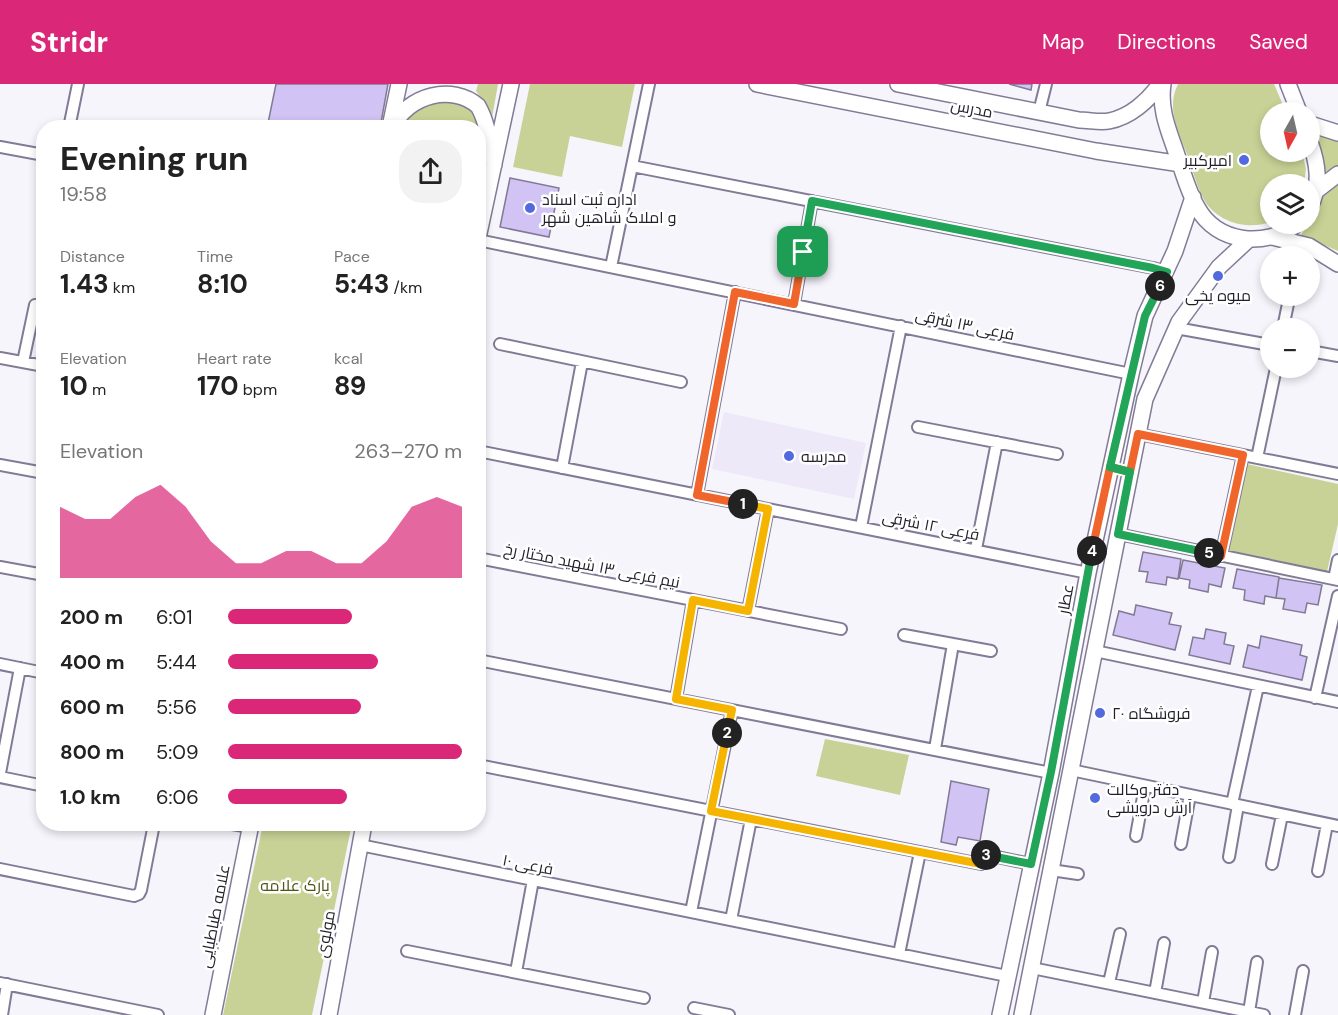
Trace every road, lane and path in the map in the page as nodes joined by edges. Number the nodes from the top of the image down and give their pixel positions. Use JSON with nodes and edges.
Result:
{"nodes":[{"id":1,"x":78,"y":84,"type":"edge"},
{"id":2,"x":399,"y":84,"type":"edge"},
{"id":3,"x":511,"y":84,"type":"edge"},
{"id":4,"x":649,"y":84,"type":"edge"},
{"id":5,"x":757,"y":84,"type":"edge"},
{"id":6,"x":898,"y":84,"type":"edge"},
{"id":7,"x":1046,"y":84,"type":"edge"},
{"id":8,"x":1162,"y":84,"type":"edge"},
{"id":9,"x":1288,"y":84,"type":"edge"},
{"id":10,"x":1295,"y":102,"type":"edge"},
{"id":11,"x":1039,"y":112,"type":"junction"},
{"id":12,"x":71,"y":120,"type":"edge"},
{"id":13,"x":392,"y":120,"type":"edge"},
{"id":14,"x":396,"y":120,"type":"edge"},
{"id":15,"x":484,"y":120,"type":"edge"},
{"id":16,"x":1320,"y":127,"type":"edge"},
{"id":17,"x":486,"y":129,"type":"edge"},
{"id":18,"x":1338,"y":133,"type":"edge"},
{"id":19,"x":0,"y":147,"type":"edge"},
{"id":20,"x":36,"y":154,"type":"edge"},
{"id":21,"x":494,"y":165,"type":"junction"},
{"id":22,"x":1180,"y":165,"type":"junction"},
{"id":23,"x":632,"y":166,"type":"junction"},
{"id":24,"x":1338,"y":174,"type":"edge"},
{"id":25,"x":1320,"y":188,"type":"edge"},
{"id":26,"x":1192,"y":197,"type":"junction"},
{"id":27,"x":812,"y":201,"type":"junction"},
{"id":28,"x":486,"y":202,"type":"edge"},
{"id":29,"x":1280,"y":234,"type":"edge"},
{"id":30,"x":1272,"y":237,"type":"junction"},
{"id":31,"x":1248,"y":240,"type":"junction"},
{"id":32,"x":486,"y":241,"type":"edge"},
{"id":33,"x":1338,"y":264,"type":"edge"},
{"id":34,"x":611,"y":267,"type":"junction"},
{"id":35,"x":1167,"y":272,"type":"junction"},
{"id":36,"x":735,"y":292,"type":"junction"},
{"id":37,"x":794,"y":304,"type":"junction"},
{"id":38,"x":35,"y":305,"type":"dead end"},
{"id":39,"x":901,"y":326,"type":"junction"},
{"id":40,"x":1176,"y":328,"type":"junction"},
{"id":41,"x":1260,"y":343,"type":"edge"},
{"id":42,"x":500,"y":344,"type":"dead end"},
{"id":43,"x":1320,"y":353,"type":"edge"},
{"id":44,"x":1338,"y":356,"type":"edge"},
{"id":45,"x":0,"y":358,"type":"edge"},
{"id":46,"x":23,"y":362,"type":"junction"},
{"id":47,"x":582,"y":362,"type":"junction"},
{"id":48,"x":36,"y":364,"type":"edge"},
{"id":49,"x":1131,"y":374,"type":"junction"},
{"id":50,"x":1274,"y":378,"type":"edge"},
{"id":51,"x":681,"y":382,"type":"dead end"},
{"id":52,"x":918,"y":427,"type":"dead end"},
{"id":53,"x":1138,"y":434,"type":"junction"},
{"id":54,"x":997,"y":442,"type":"junction"},
{"id":55,"x":486,"y":454,"type":"edge"},
{"id":56,"x":1057,"y":454,"type":"dead end"},
{"id":57,"x":1243,"y":455,"type":"junction"},
{"id":58,"x":1257,"y":458,"type":"junction"},
{"id":59,"x":0,"y":465,"type":"edge"},
{"id":60,"x":1110,"y":467,"type":"junction"},
{"id":61,"x":562,"y":468,"type":"junction"},
{"id":62,"x":36,"y":472,"type":"edge"},
{"id":63,"x":1130,"y":472,"type":"junction"},
{"id":64,"x":1338,"y":474,"type":"edge"},
{"id":65,"x":697,"y":495,"type":"junction"},
{"id":66,"x":768,"y":509,"type":"junction"},
{"id":67,"x":861,"y":527,"type":"junction"},
{"id":68,"x":1118,"y":534,"type":"junction"},
{"id":69,"x":976,"y":549,"type":"junction"},
{"id":70,"x":1221,"y":556,"type":"junction"},
{"id":71,"x":486,"y":560,"type":"edge"},
{"id":72,"x":1338,"y":560,"type":"edge"},
{"id":73,"x":0,"y":567,"type":"edge"},
{"id":74,"x":1088,"y":573,"type":"junction"},
{"id":75,"x":36,"y":574,"type":"edge"},
{"id":76,"x":1336,"y":580,"type":"edge"},
{"id":77,"x":1338,"y":596,"type":"edge"},
{"id":78,"x":693,"y":600,"type":"junction"},
{"id":79,"x":748,"y":611,"type":"junction"},
{"id":80,"x":841,"y":629,"type":"dead end"},
{"id":81,"x":904,"y":635,"type":"dead end"},
{"id":82,"x":953,"y":644,"type":"junction"},
{"id":83,"x":991,"y":651,"type":"dead end"},
{"id":84,"x":1095,"y":651,"type":"junction"},
{"id":85,"x":486,"y":662,"type":"edge"},
{"id":86,"x":0,"y":664,"type":"edge"},
{"id":87,"x":20,"y":668,"type":"junction"},
{"id":88,"x":36,"y":671,"type":"edge"},
{"id":89,"x":1258,"y":686,"type":"junction"},
{"id":90,"x":1315,"y":698,"type":"junction"},
{"id":91,"x":676,"y":699,"type":"junction"},
{"id":92,"x":1338,"y":702,"type":"edge"},
{"id":93,"x":732,"y":710,"type":"junction"},
{"id":94,"x":935,"y":749,"type":"junction"},
{"id":95,"x":486,"y":767,"type":"edge"},
{"id":96,"x":1071,"y":770,"type":"junction"},
{"id":97,"x":1051,"y":772,"type":"junction"},
{"id":98,"x":0,"y":773,"type":"edge"},
{"id":99,"x":0,"y":777,"type":"edge"},
{"id":100,"x":36,"y":784,"type":"edge"},
{"id":101,"x":1145,"y":786,"type":"junction"},
{"id":102,"x":1190,"y":795,"type":"junction"},
{"id":103,"x":1235,"y":805,"type":"junction"},
{"id":104,"x":711,"y":811,"type":"junction"},
{"id":105,"x":1282,"y":814,"type":"junction"},
{"id":106,"x":751,"y":819,"type":"junction"},
{"id":107,"x":1333,"y":825,"type":"edge"},
{"id":108,"x":153,"y":831,"type":"edge"},
{"id":109,"x":250,"y":831,"type":"edge"},
{"id":110,"x":363,"y":831,"type":"edge"},
{"id":111,"x":1136,"y":836,"type":"dead end"},
{"id":112,"x":1181,"y":844,"type":"dead end"},
{"id":113,"x":360,"y":845,"type":"junction"},
{"id":114,"x":920,"y":852,"type":"junction"},
{"id":115,"x":1229,"y":857,"type":"dead end"},
{"id":116,"x":1031,"y":864,"type":"junction"},
{"id":117,"x":1272,"y":864,"type":"dead end"},
{"id":118,"x":0,"y":869,"type":"edge"},
{"id":119,"x":1051,"y":870,"type":"junction"},
{"id":120,"x":1318,"y":871,"type":"dead end"},
{"id":121,"x":1078,"y":874,"type":"dead end"},
{"id":122,"x":533,"y":880,"type":"junction"},
{"id":123,"x":691,"y":912,"type":"junction"},
{"id":124,"x":731,"y":920,"type":"junction"},
{"id":125,"x":1120,"y":934,"type":"dead end"},
{"id":126,"x":1164,"y":944,"type":"dead end"},
{"id":127,"x":407,"y":951,"type":"dead end"},
{"id":128,"x":1212,"y":952,"type":"dead end"},
{"id":129,"x":898,"y":954,"type":"junction"},
{"id":130,"x":1257,"y":962,"type":"dead end"},
{"id":131,"x":1032,"y":968,"type":"junction"},
{"id":132,"x":1303,"y":971,"type":"dead end"},
{"id":133,"x":516,"y":972,"type":"junction"},
{"id":134,"x":1007,"y":976,"type":"junction"},
{"id":135,"x":1109,"y":983,"type":"junction"},
{"id":136,"x":4,"y":984,"type":"edge"},
{"id":137,"x":1155,"y":993,"type":"junction"},
{"id":138,"x":644,"y":998,"type":"dead end"},
{"id":139,"x":1203,"y":1002,"type":"junction"},
{"id":140,"x":694,"y":1008,"type":"dead end"},
{"id":141,"x":1249,"y":1012,"type":"junction"},
{"id":142,"x":2,"y":1015,"type":"edge"},
{"id":143,"x":158,"y":1015,"type":"edge"},
{"id":144,"x":213,"y":1015,"type":"edge"},
{"id":145,"x":328,"y":1015,"type":"edge"},
{"id":146,"x":729,"y":1015,"type":"edge"},
{"id":147,"x":1000,"y":1015,"type":"edge"},
{"id":148,"x":1022,"y":1015,"type":"edge"},
{"id":149,"x":1264,"y":1015,"type":"edge"},
{"id":150,"x":1295,"y":1015,"type":"edge"}],
"edges":[{"from":1,"to":12,"type":"street"},
{"from":2,"to":13,"type":"main road"},
{"from":3,"to":21,"type":"main road"},
{"from":4,"to":23,"type":"street"},
{"from":5,"to":22,"type":"main road","name":"مدرس"},
{"from":6,"to":11,"type":"main road","name":"مدرس"},
{"from":7,"to":11,"type":"street"},
{"from":8,"to":11,"type":"main road","name":"مدرس"},
{"from":8,"to":22,"type":"main road"},
{"from":9,"to":10,"type":"main road"},
{"from":14,"to":15,"type":"main road"},
{"from":16,"to":18,"type":"main road"},
{"from":17,"to":21,"type":"main road"},
{"from":19,"to":20,"type":"street"},
{"from":21,"to":28,"type":"main road"},
{"from":22,"to":26,"type":"main road"},
{"from":23,"to":27,"type":"street"},
{"from":23,"to":34,"type":"street"},
{"from":24,"to":25,"type":"main road"},
{"from":26,"to":31,"type":"main road"},
{"from":26,"to":35,"type":"main road","name":"عطار"},
{"from":27,"to":35,"type":"street"},
{"from":27,"to":37,"type":"street"},
{"from":29,"to":30,"type":"main road"},
{"from":30,"to":31,"type":"main road"},
{"from":30,"to":33,"type":"main road"},
{"from":31,"to":40,"type":"main road"},
{"from":32,"to":34,"type":"street","name":"فرعی ۱۳ شرقی"},
{"from":34,"to":36,"type":"street","name":"فرعی ۱۳ شرقی"},
{"from":35,"to":49,"type":"main road","name":"عطار"},
{"from":36,"to":37,"type":"street","name":"فرعی ۱۳ شرقی"},
{"from":36,"to":65,"type":"street"},
{"from":37,"to":39,"type":"street","name":"فرعی ۱۳ شرقی"},
{"from":38,"to":46,"type":"street"},
{"from":39,"to":49,"type":"street","name":"فرعی ۱۳ شرقی"},
{"from":39,"to":67,"type":"street"},
{"from":40,"to":41,"type":"street"},
{"from":40,"to":53,"type":"main road"},
{"from":42,"to":47,"type":"street"},
{"from":43,"to":44,"type":"street"},
{"from":45,"to":46,"type":"street"},
{"from":46,"to":48,"type":"street"},
{"from":47,"to":51,"type":"street"},
{"from":47,"to":61,"type":"street"},
{"from":49,"to":60,"type":"main road","name":"عطار"},
{"from":50,"to":58,"type":"street"},
{"from":52,"to":54,"type":"street"},
{"from":53,"to":57,"type":"street"},
{"from":53,"to":63,"type":"main road"},
{"from":54,"to":56,"type":"street"},
{"from":54,"to":69,"type":"street"},
{"from":55,"to":61,"type":"street","name":"فرعی ۱۲ شرقی"},
{"from":57,"to":58,"type":"street"},
{"from":57,"to":70,"type":"street"},
{"from":58,"to":64,"type":"street"},
{"from":59,"to":62,"type":"street"},
{"from":60,"to":63,"type":"main road"},
{"from":60,"to":74,"type":"main road","name":"عطار"},
{"from":61,"to":65,"type":"street","name":"فرعی ۱۲ شرقی"},
{"from":63,"to":68,"type":"main road"},
{"from":65,"to":66,"type":"street","name":"فرعی ۱۲ شرقی"},
{"from":66,"to":67,"type":"street","name":"فرعی ۱۲ شرقی"},
{"from":66,"to":79,"type":"street"},
{"from":67,"to":69,"type":"street","name":"فرعی ۱۲ شرقی"},
{"from":68,"to":70,"type":"street"},
{"from":68,"to":84,"type":"main road"},
{"from":69,"to":74,"type":"street","name":"فرعی ۱۲ شرقی"},
{"from":70,"to":76,"type":"street"},
{"from":71,"to":78,"type":"street","name":"نیم فرعی ۱۳ شهید مختار رخ"},
{"from":72,"to":76,"type":"street"},
{"from":73,"to":75,"type":"street"},
{"from":74,"to":97,"type":"main road","name":"عطار"},
{"from":77,"to":90,"type":"street"},
{"from":78,"to":79,"type":"street","name":"نیم فرعی ۱۳ شهید مختار رخ"},
{"from":78,"to":91,"type":"street"},
{"from":79,"to":80,"type":"street","name":"نیم فرعی ۱۳ شهید مختار رخ"},
{"from":81,"to":82,"type":"street"},
{"from":82,"to":83,"type":"street"},
{"from":82,"to":94,"type":"street"},
{"from":84,"to":89,"type":"street"},
{"from":84,"to":96,"type":"main road"},
{"from":85,"to":91,"type":"street"},
{"from":86,"to":87,"type":"street"},
{"from":87,"to":88,"type":"street"},
{"from":87,"to":98,"type":"street"},
{"from":89,"to":90,"type":"street"},
{"from":89,"to":103,"type":"street"},
{"from":90,"to":92,"type":"street"},
{"from":91,"to":93,"type":"street"},
{"from":93,"to":94,"type":"street"},
{"from":93,"to":104,"type":"street"},
{"from":94,"to":97,"type":"street"},
{"from":95,"to":104,"type":"street"},
{"from":96,"to":101,"type":"street"},
{"from":96,"to":119,"type":"main road"},
{"from":97,"to":116,"type":"main road","name":"عطار"},
{"from":99,"to":100,"type":"street"},
{"from":101,"to":102,"type":"street"},
{"from":101,"to":111,"type":"street"},
{"from":102,"to":103,"type":"street"},
{"from":102,"to":112,"type":"street"},
{"from":103,"to":105,"type":"street"},
{"from":103,"to":115,"type":"street"},
{"from":104,"to":106,"type":"street"},
{"from":104,"to":123,"type":"street"},
{"from":105,"to":107,"type":"street"},
{"from":105,"to":117,"type":"street"},
{"from":106,"to":114,"type":"street"},
{"from":106,"to":124,"type":"street"},
{"from":107,"to":120,"type":"street"},
{"from":108,"to":118,"type":"street"},
{"from":109,"to":144,"type":"main road","name":"علامه طباطبایی"},
{"from":110,"to":113,"type":"main road","name":"مولوی"},
{"from":113,"to":122,"type":"street","name":"فرعی ۱۰"},
{"from":113,"to":145,"type":"main road","name":"مولوی"},
{"from":114,"to":116,"type":"street"},
{"from":114,"to":129,"type":"street"},
{"from":116,"to":134,"type":"main road","name":"عطار"},
{"from":119,"to":121,"type":"street"},
{"from":119,"to":131,"type":"main road"},
{"from":122,"to":123,"type":"street","name":"فرعی ۱۰"},
{"from":122,"to":133,"type":"street"},
{"from":123,"to":124,"type":"street","name":"فرعی ۱۰"},
{"from":124,"to":129,"type":"street","name":"فرعی ۱۰"},
{"from":125,"to":135,"type":"street"},
{"from":126,"to":137,"type":"street"},
{"from":127,"to":133,"type":"street"},
{"from":128,"to":139,"type":"street"},
{"from":129,"to":134,"type":"street","name":"فرعی ۱۰"},
{"from":130,"to":141,"type":"street"},
{"from":131,"to":135,"type":"street"},
{"from":131,"to":148,"type":"main road"},
{"from":132,"to":150,"type":"street"},
{"from":133,"to":138,"type":"street"},
{"from":134,"to":147,"type":"main road","name":"عطار"},
{"from":135,"to":137,"type":"street"},
{"from":136,"to":142,"type":"street"},
{"from":136,"to":143,"type":"street"},
{"from":137,"to":139,"type":"street"},
{"from":139,"to":141,"type":"street"},
{"from":140,"to":146,"type":"street"},
{"from":141,"to":149,"type":"street"}]}
